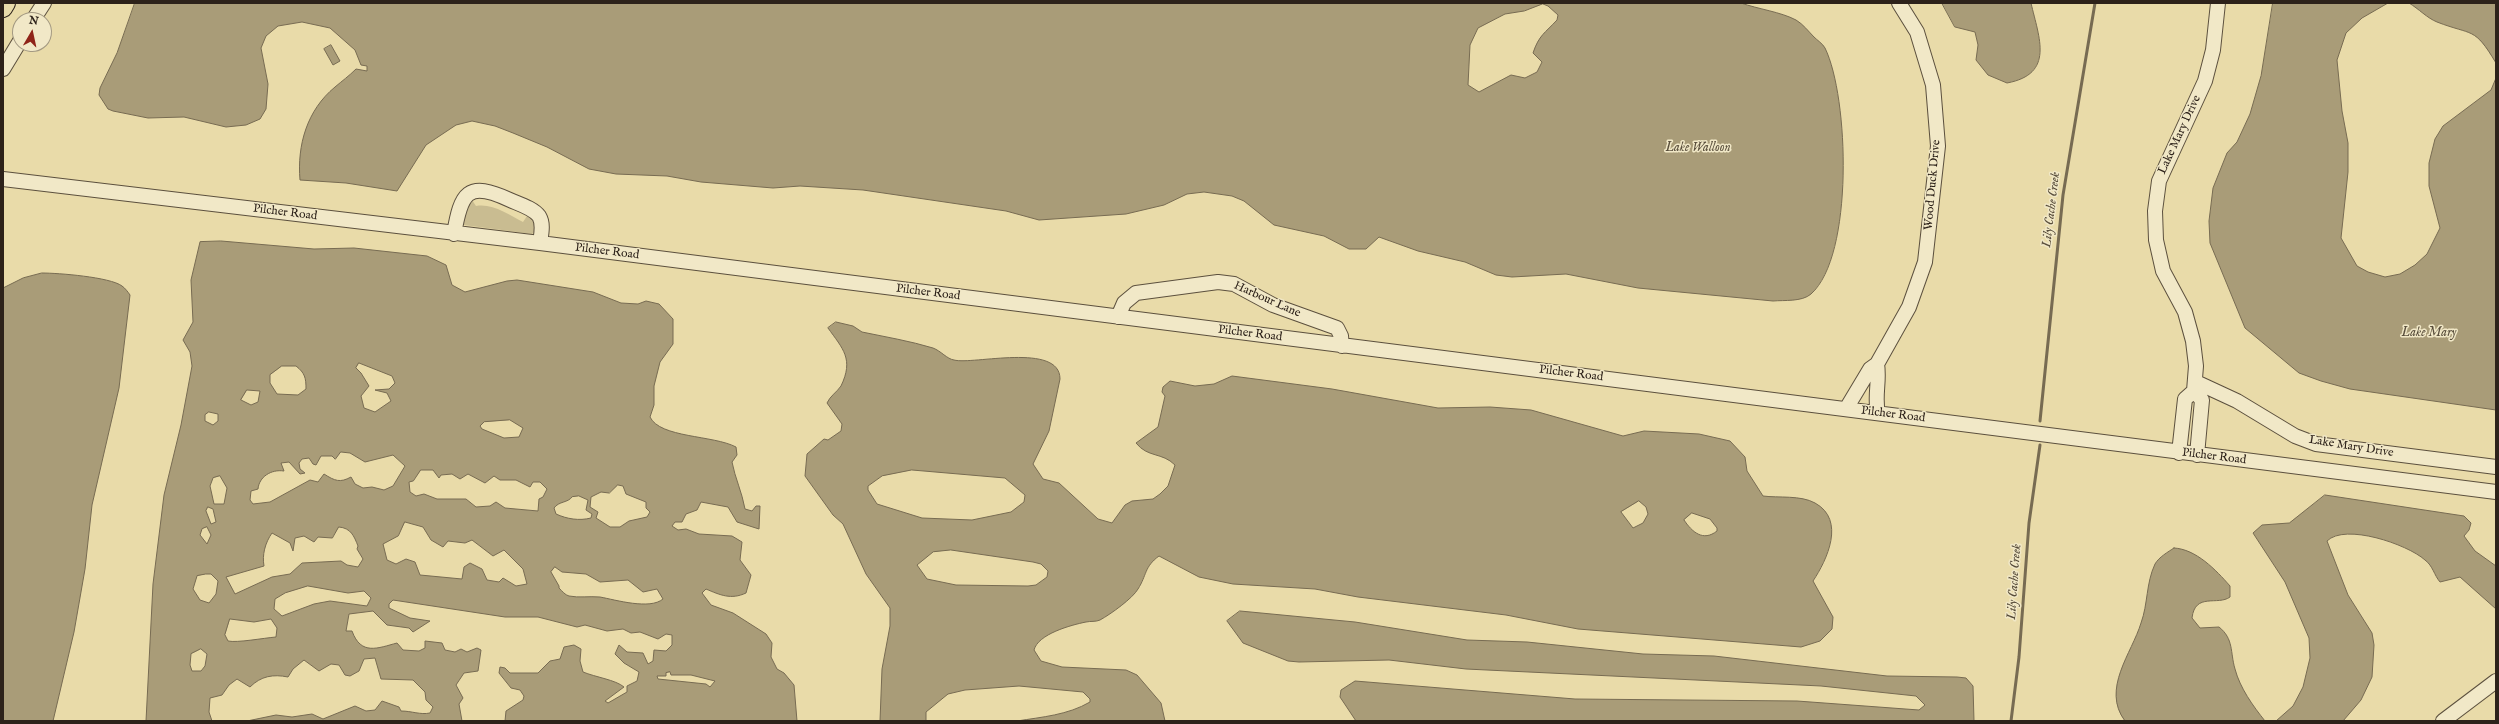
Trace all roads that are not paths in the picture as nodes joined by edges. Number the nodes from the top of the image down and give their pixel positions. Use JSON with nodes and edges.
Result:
{"nodes":[{"id":1,"x":6,"y":3,"type":"edge"},
{"id":2,"x":44,"y":3,"type":"edge"},
{"id":3,"x":1899,"y":3,"type":"edge"},
{"id":4,"x":2218,"y":3,"type":"edge"},
{"id":5,"x":3,"y":8,"type":"edge"},
{"id":6,"x":39,"y":12,"type":"edge"},
{"id":7,"x":13,"y":52,"type":"edge"},
{"id":8,"x":3,"y":68,"type":"edge"},
{"id":9,"x":3,"y":179,"type":"edge"},
{"id":10,"x":454,"y":234,"type":"junction"},
{"id":11,"x":540,"y":243,"type":"junction"},
{"id":12,"x":1118,"y":317,"type":"junction"},
{"id":13,"x":1342,"y":346,"type":"junction"},
{"id":14,"x":1877,"y":364,"type":"junction"},
{"id":15,"x":2195,"y":387,"type":"junction"},
{"id":16,"x":1846,"y":409,"type":"junction"},
{"id":17,"x":1878,"y":412,"type":"junction"},
{"id":18,"x":2183,"y":417,"type":"junction"},
{"id":19,"x":2200,"y":420,"type":"junction"},
{"id":20,"x":2179,"y":453,"type":"junction"},
{"id":21,"x":2197,"y":455,"type":"junction"},
{"id":22,"x":2496,"y":467,"type":"edge"},
{"id":23,"x":2496,"y":492,"type":"edge"},
{"id":24,"x":2496,"y":681,"type":"edge"},
{"id":25,"x":2443,"y":721,"type":"edge"}],
"edges":[{"from":1,"to":5,"type":"main road"},
{"from":2,"to":6,"type":"street"},
{"from":3,"to":14,"type":"street","name":"Wood Duck Drive"},
{"from":4,"to":15,"type":"street","name":"Lake Mary Drive"},
{"from":7,"to":8,"type":"street"},
{"from":9,"to":10,"type":"street","name":"Pilcher Road"},
{"from":10,"to":11,"type":"street","name":"Pilcher Road"},
{"from":10,"to":11,"type":"street"},
{"from":11,"to":12,"type":"street","name":"Pilcher Road"},
{"from":12,"to":13,"type":"street","name":"Pilcher Road"},
{"from":12,"to":13,"type":"street","name":"Harbour Lane"},
{"from":13,"to":16,"type":"street","name":"Pilcher Road"},
{"from":14,"to":16,"type":"street","name":"Wood Duck Drive"},
{"from":14,"to":17,"type":"street"},
{"from":15,"to":18,"type":"street"},
{"from":15,"to":19,"type":"street","name":"Lake Mary Drive"},
{"from":15,"to":22,"type":"street","name":"Lake Mary Drive"},
{"from":16,"to":17,"type":"street","name":"Pilcher Road"},
{"from":17,"to":20,"type":"street","name":"Pilcher Road"},
{"from":18,"to":19,"type":"street"},
{"from":18,"to":20,"type":"street"},
{"from":19,"to":21,"type":"street","name":"Lake Mary Drive"},
{"from":20,"to":21,"type":"street","name":"Pilcher Road"},
{"from":21,"to":23,"type":"street","name":"Pilcher Road"},
{"from":24,"to":25,"type":"street"}]}
